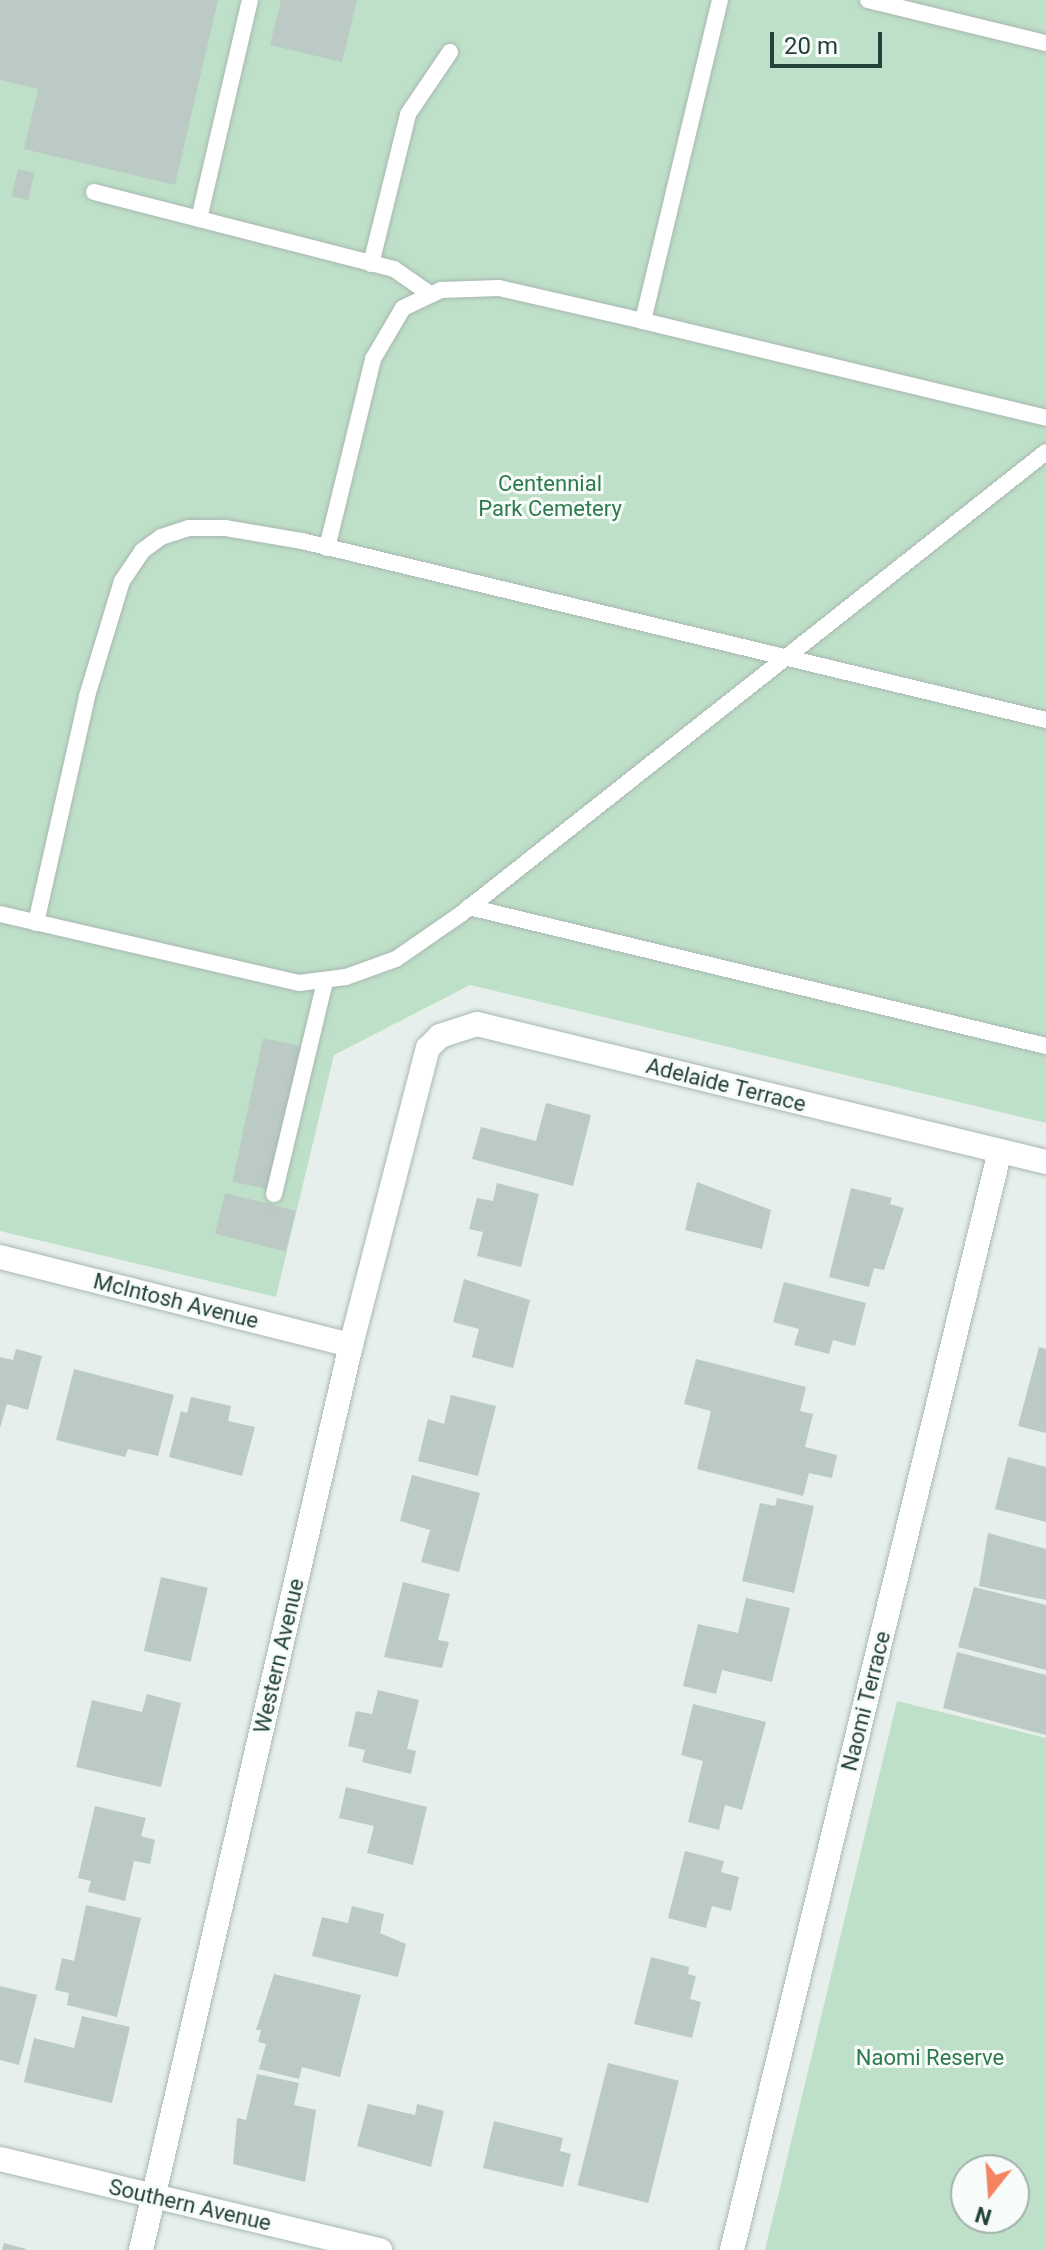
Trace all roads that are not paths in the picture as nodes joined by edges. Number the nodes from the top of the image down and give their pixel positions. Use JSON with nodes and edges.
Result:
{"nodes":[{"id":1,"x":250,"y":0,"type":"edge"},
{"id":2,"x":720,"y":0,"type":"edge"},
{"id":3,"x":868,"y":0,"type":"edge"},
{"id":4,"x":1046,"y":43,"type":"edge"},
{"id":5,"x":450,"y":52,"type":"dead end"},
{"id":6,"x":94,"y":192,"type":"dead end"},
{"id":7,"x":199,"y":219,"type":"junction"},
{"id":8,"x":371,"y":264,"type":"junction"},
{"id":9,"x":430,"y":294,"type":"junction"},
{"id":10,"x":643,"y":321,"type":"junction"},
{"id":11,"x":1046,"y":418,"type":"edge"},
{"id":12,"x":1046,"y":452,"type":"edge"},
{"id":13,"x":327,"y":548,"type":"junction"},
{"id":14,"x":785,"y":658,"type":"junction"},
{"id":15,"x":1046,"y":720,"type":"edge"},
{"id":16,"x":469,"y":907,"type":"junction"},
{"id":17,"x":0,"y":914,"type":"edge"},
{"id":18,"x":36,"y":923,"type":"junction"},
{"id":19,"x":325,"y":982,"type":"junction"},
{"id":20,"x":1046,"y":1046,"type":"edge"},
{"id":21,"x":421,"y":1062,"type":"joint"},
{"id":22,"x":1000,"y":1151,"type":"junction"},
{"id":23,"x":1046,"y":1162,"type":"edge"},
{"id":24,"x":274,"y":1194,"type":"dead end"},
{"id":25,"x":0,"y":1257,"type":"edge"},
{"id":26,"x":351,"y":1345,"type":"junction"},
{"id":27,"x":0,"y":2159,"type":"edge"},
{"id":28,"x":154,"y":2197,"type":"junction"},
{"id":29,"x":141,"y":2250,"type":"edge"},
{"id":30,"x":380,"y":2250,"type":"edge"},
{"id":31,"x":732,"y":2250,"type":"edge"}],
"edges":[{"from":1,"to":7,"type":"lane"},
{"from":2,"to":10,"type":"lane"},
{"from":3,"to":4,"type":"lane"},
{"from":5,"to":8,"type":"lane"},
{"from":6,"to":7,"type":"lane"},
{"from":7,"to":8,"type":"lane"},
{"from":8,"to":9,"type":"lane"},
{"from":9,"to":10,"type":"lane"},
{"from":9,"to":13,"type":"lane"},
{"from":10,"to":11,"type":"lane"},
{"from":12,"to":14,"type":"lane"},
{"from":13,"to":14,"type":"lane"},
{"from":13,"to":18,"type":"lane"},
{"from":14,"to":15,"type":"lane"},
{"from":14,"to":16,"type":"lane"},
{"from":16,"to":19,"type":"lane"},
{"from":16,"to":20,"type":"lane"},
{"from":17,"to":18,"type":"lane"},
{"from":18,"to":19,"type":"lane"},
{"from":19,"to":24,"type":"lane"},
{"from":21,"to":22,"type":"street","name":"Adelaide Terrace"},
{"from":21,"to":26,"type":"street","name":"Western Avenue"},
{"from":22,"to":23,"type":"street","name":"Adelaide Terrace"},
{"from":22,"to":31,"type":"street","name":"Naomi Terrace"},
{"from":25,"to":26,"type":"street","name":"McIntosh Avenue"},
{"from":26,"to":28,"type":"street","name":"Western Avenue"},
{"from":27,"to":28,"type":"street","name":"Southern Avenue"},
{"from":28,"to":29,"type":"street","name":"Western Avenue"},
{"from":28,"to":30,"type":"street","name":"Southern Avenue"}]}
